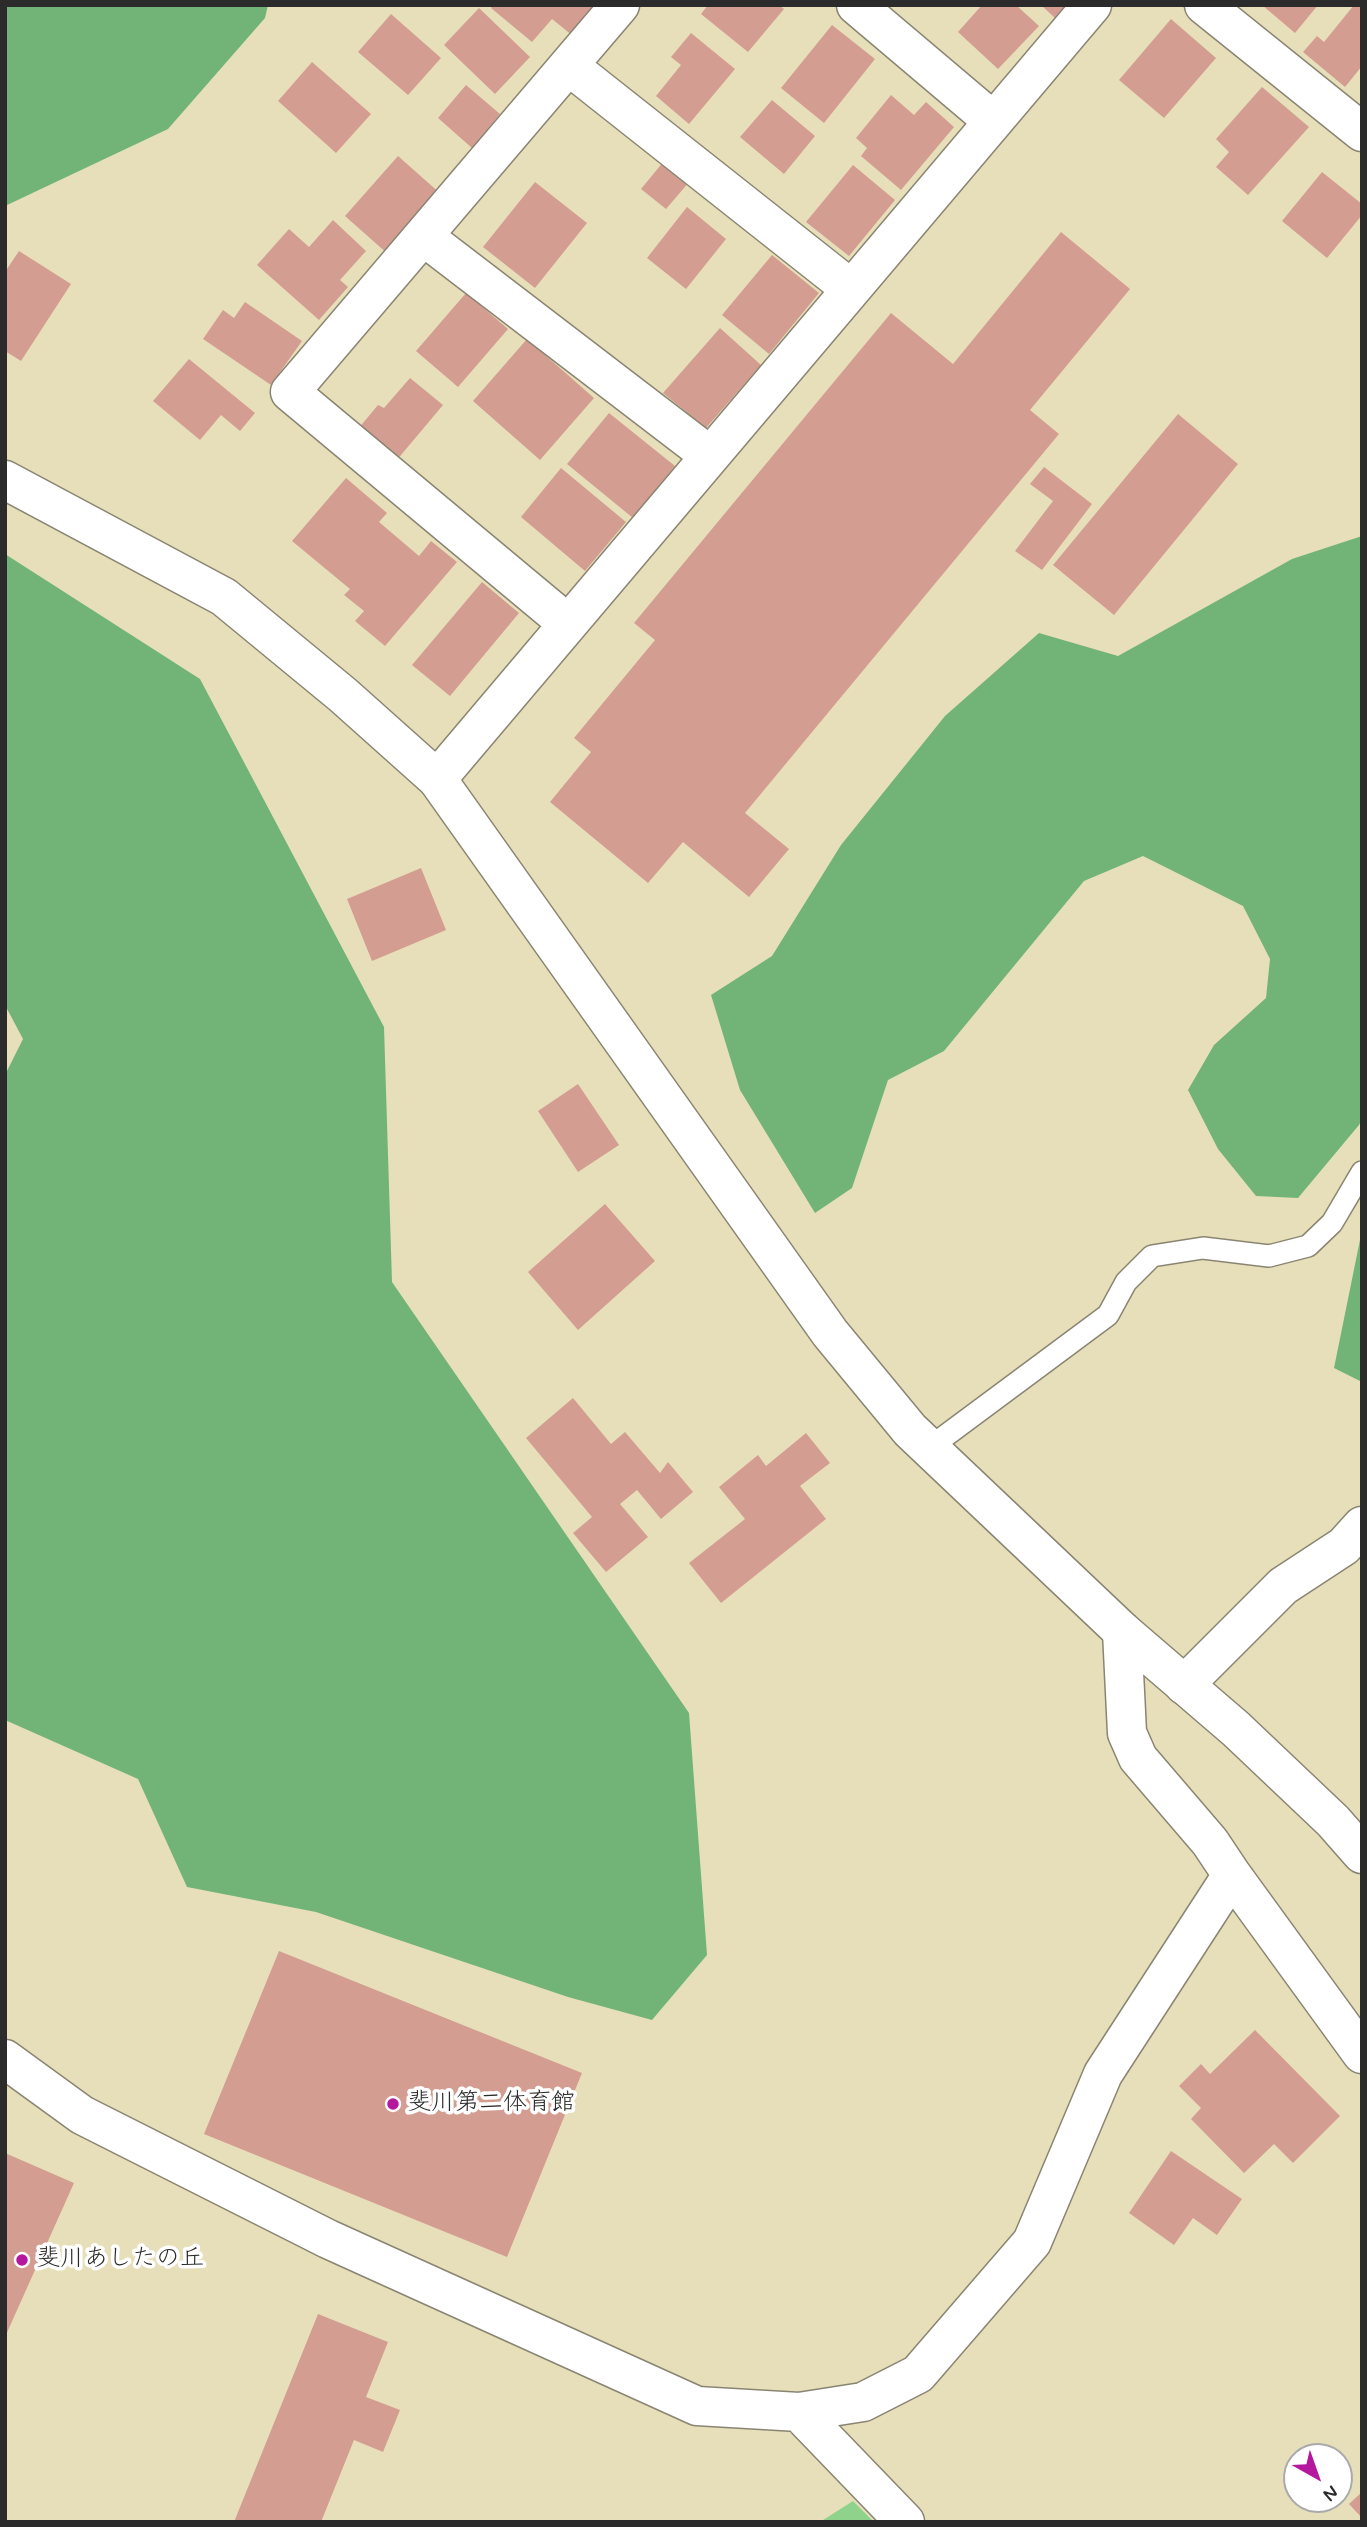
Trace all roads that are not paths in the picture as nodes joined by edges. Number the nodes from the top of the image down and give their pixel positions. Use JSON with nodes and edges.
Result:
{"nodes":[{"id":1,"x":620,"y":5,"type":"edge"},
{"id":2,"x":856,"y":5,"type":"edge"},
{"id":3,"x":1092,"y":5,"type":"edge"},
{"id":4,"x":1204,"y":5,"type":"edge"},
{"id":5,"x":569,"y":65,"type":"junction"},
{"id":6,"x":993,"y":121,"type":"junction"},
{"id":7,"x":1362,"y":132,"type":"edge"},
{"id":8,"x":423,"y":236,"type":"junction"},
{"id":9,"x":851,"y":289,"type":"junction"},
{"id":10,"x":709,"y":455,"type":"junction"},
{"id":11,"x":5,"y":480,"type":"edge"},
{"id":12,"x":567,"y":623,"type":"junction"},
{"id":13,"x":437,"y":779,"type":"junction"},
{"id":14,"x":1362,"y":1172,"type":"edge"},
{"id":15,"x":929,"y":1448,"type":"junction"},
{"id":16,"x":1356,"y":1543,"type":"edge"},
{"id":17,"x":1122,"y":1631,"type":"junction"},
{"id":18,"x":1184,"y":1685,"type":"junction"},
{"id":19,"x":1362,"y":1854,"type":"edge"},
{"id":20,"x":1233,"y":1875,"type":"junction"},
{"id":21,"x":1362,"y":2054,"type":"edge"},
{"id":22,"x":5,"y":2059,"type":"edge"},
{"id":23,"x":799,"y":2412,"type":"junction"},
{"id":24,"x":905,"y":2522,"type":"edge"}],
"edges":[{"from":1,"to":5,"type":"street"},
{"from":2,"to":6,"type":"street"},
{"from":3,"to":6,"type":"street"},
{"from":4,"to":7,"type":"street"},
{"from":5,"to":8,"type":"street"},
{"from":5,"to":9,"type":"street"},
{"from":6,"to":9,"type":"street"},
{"from":8,"to":10,"type":"street"},
{"from":8,"to":12,"type":"street"},
{"from":9,"to":10,"type":"street"},
{"from":10,"to":12,"type":"street"},
{"from":11,"to":13,"type":"street"},
{"from":12,"to":13,"type":"street"},
{"from":13,"to":15,"type":"street"},
{"from":14,"to":15,"type":"lane"},
{"from":15,"to":17,"type":"street"},
{"from":16,"to":18,"type":"street"},
{"from":17,"to":18,"type":"street"},
{"from":17,"to":20,"type":"street"},
{"from":18,"to":19,"type":"street"},
{"from":20,"to":21,"type":"street"},
{"from":20,"to":23,"type":"street"},
{"from":22,"to":23,"type":"street"},
{"from":23,"to":24,"type":"street"}]}
